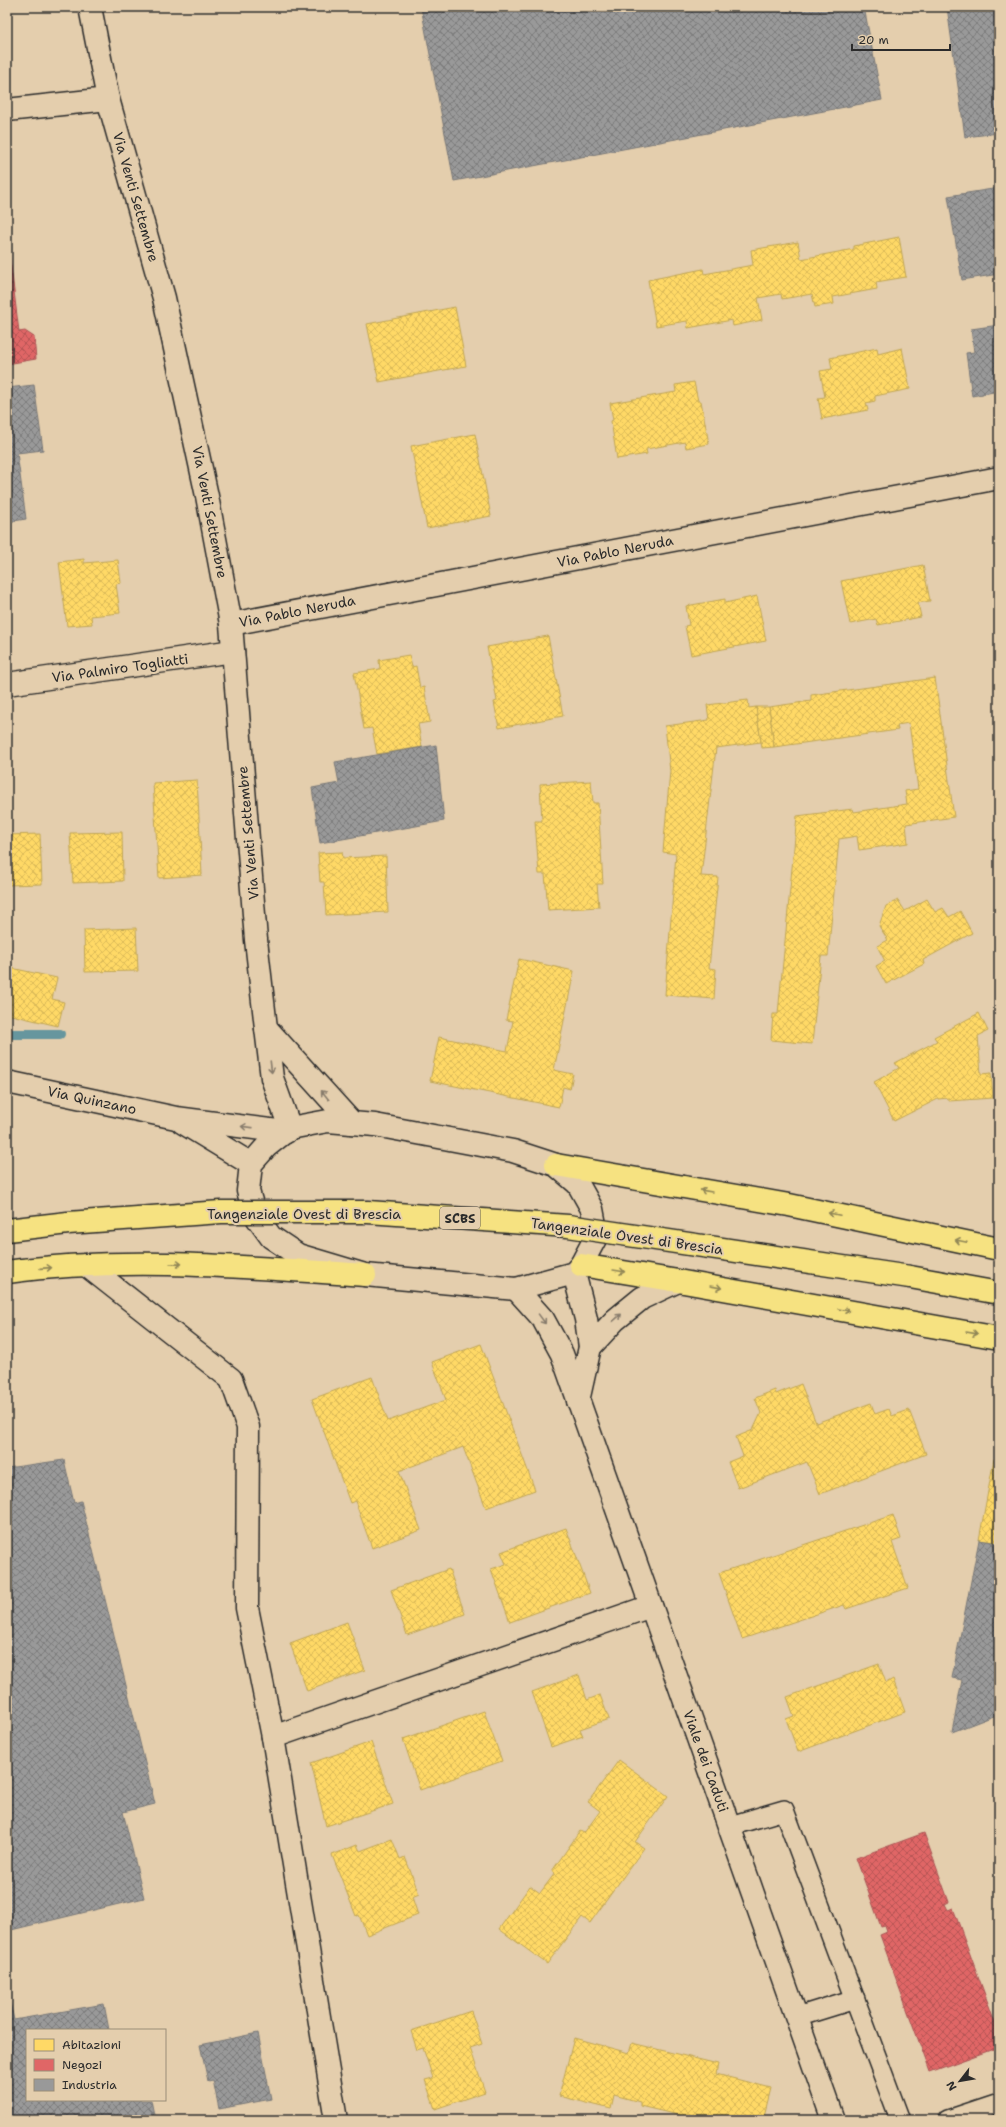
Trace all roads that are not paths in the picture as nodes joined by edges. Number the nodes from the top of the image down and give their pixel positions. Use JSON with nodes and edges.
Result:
{"nodes":[{"id":1,"x":90,"y":7,"type":"edge"},
{"id":2,"x":108,"y":98,"type":"junction"},
{"id":3,"x":7,"y":110,"type":"edge"},
{"id":4,"x":999,"y":478,"type":"edge"},
{"id":5,"x":232,"y":624,"type":"junction"},
{"id":6,"x":233,"y":651,"type":"junction"},
{"id":7,"x":7,"y":684,"type":"edge"},
{"id":8,"x":266,"y":1028,"type":"junction"},
{"id":9,"x":7,"y":1082,"type":"edge"},
{"id":10,"x":176,"y":1118,"type":"junction"},
{"id":11,"x":352,"y":1123,"type":"junction"},
{"id":12,"x":288,"y":1130,"type":"junction"},
{"id":13,"x":251,"y":1164,"type":"junction"},
{"id":14,"x":556,"y":1165,"type":"junction"},
{"id":15,"x":7,"y":1230,"type":"edge"},
{"id":16,"x":999,"y":1249,"type":"edge"},
{"id":17,"x":86,"y":1265,"type":"junction"},
{"id":18,"x":577,"y":1269,"type":"junction"},
{"id":19,"x":7,"y":1272,"type":"edge"},
{"id":20,"x":365,"y":1275,"type":"junction"},
{"id":21,"x":678,"y":1281,"type":"junction"},
{"id":22,"x":516,"y":1290,"type":"junction"},
{"id":23,"x":999,"y":1293,"type":"edge"},
{"id":24,"x":999,"y":1338,"type":"edge"},
{"id":25,"x":590,"y":1346,"type":"junction"},
{"id":26,"x":578,"y":1402,"type":"junction"},
{"id":27,"x":651,"y":1606,"type":"junction"},
{"id":28,"x":273,"y":1737,"type":"junction"},
{"id":29,"x":730,"y":1826,"type":"junction"},
{"id":30,"x":855,"y":1999,"type":"junction"},
{"id":31,"x":797,"y":2017,"type":"junction"},
{"id":32,"x":999,"y":2103,"type":"edge"},
{"id":33,"x":336,"y":2120,"type":"edge"},
{"id":34,"x":834,"y":2120,"type":"edge"},
{"id":35,"x":900,"y":2120,"type":"edge"},
{"id":36,"x":948,"y":2120,"type":"edge"}],
"edges":[{"from":1,"to":2,"type":"street","name":"Via Venti Settembre"},
{"from":2,"to":3,"type":"street"},
{"from":2,"to":5,"type":"street","name":"Via Venti Settembre"},
{"from":4,"to":5,"type":"street","name":"Via Pablo Neruda"},
{"from":5,"to":6,"type":"street","name":"Via Venti Settembre"},
{"from":6,"to":7,"type":"street","name":"Via Palmiro Togliatti"},
{"from":6,"to":8,"type":"street","name":"Via Venti Settembre"},
{"from":11,"to":8,"type":"street","one_way":true},
{"from":8,"to":12,"type":"street","name":"Via Venti Settembre","one_way":true},
{"from":9,"to":10,"type":"street","name":"Via Quinzano"},
{"from":12,"to":10,"type":"street","name":"Via Quinzano","one_way":true},
{"from":10,"to":13,"type":"street","name":"Via Quinzano"},
{"from":11,"to":12,"type":"street"},
{"from":11,"to":14,"type":"street"},
{"from":12,"to":13,"type":"street"},
{"from":13,"to":20,"type":"street"},
{"from":16,"to":14,"type":"main road","one_way":true},
{"from":14,"to":18,"type":"street"},
{"from":15,"to":23,"type":"main road","name":"Tangenziale Ovest di Brescia","number":"SCBS","bridge":true},
{"from":19,"to":17,"type":"main road","one_way":true},
{"from":17,"to":20,"type":"main road","one_way":true},
{"from":17,"to":28,"type":"street"},
{"from":18,"to":21,"type":"main road","one_way":true},
{"from":18,"to":22,"type":"street"},
{"from":18,"to":25,"type":"street"},
{"from":20,"to":22,"type":"street"},
{"from":21,"to":24,"type":"main road","one_way":true},
{"from":25,"to":21,"type":"street","one_way":true},
{"from":22,"to":26,"type":"street","name":"Viale dei Caduti","one_way":true},
{"from":25,"to":26,"type":"street"},
{"from":26,"to":27,"type":"street","name":"Viale dei Caduti"},
{"from":27,"to":28,"type":"street"},
{"from":27,"to":29,"type":"street","name":"Viale dei Caduti"},
{"from":28,"to":33,"type":"street"},
{"from":29,"to":30,"type":"lane"},
{"from":29,"to":31,"type":"street","name":"Viale dei Caduti"},
{"from":30,"to":31,"type":"lane"},
{"from":30,"to":35,"type":"lane"},
{"from":31,"to":34,"type":"street","name":"Viale dei Caduti"},
{"from":32,"to":36,"type":"lane"}]}
